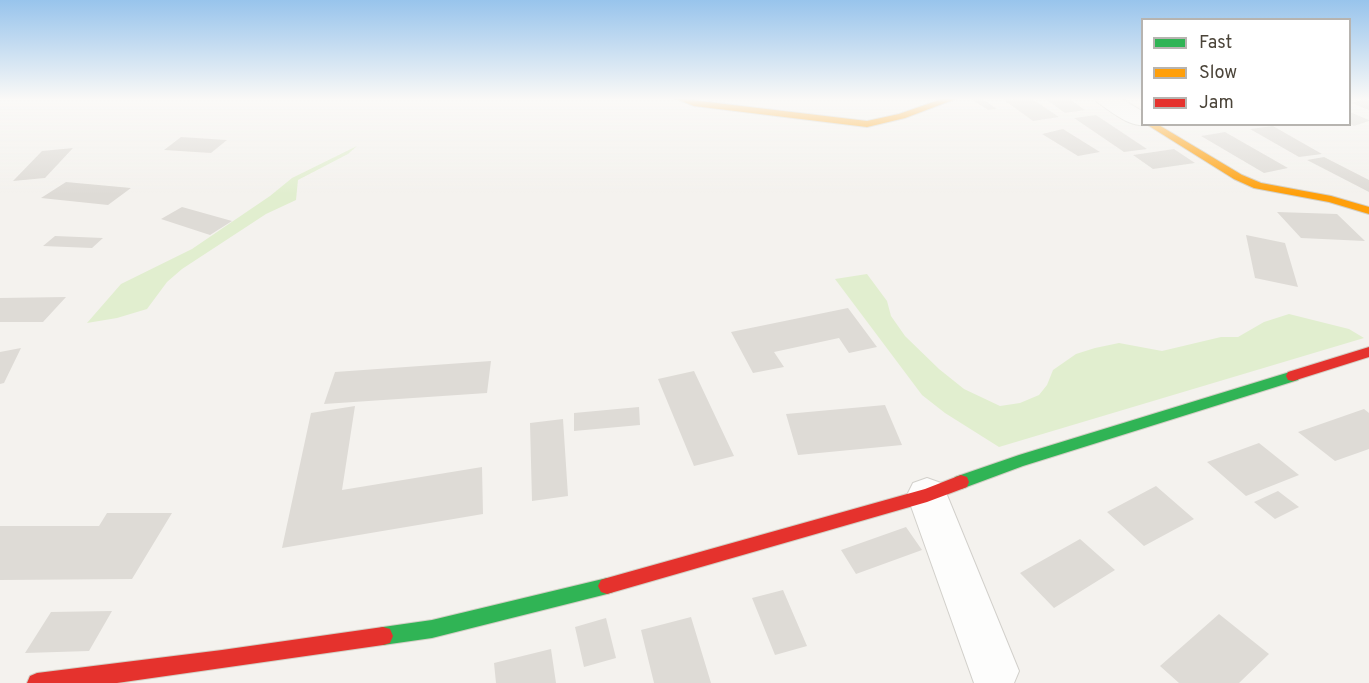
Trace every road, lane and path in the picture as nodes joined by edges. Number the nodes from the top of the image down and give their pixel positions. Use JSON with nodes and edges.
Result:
{"nodes":[{"id":1,"x":1160,"y":130,"type":"edge"},
{"id":2,"x":1369,"y":211,"type":"edge"},
{"id":3,"x":1369,"y":352,"type":"edge"},
{"id":4,"x":927,"y":495,"type":"junction"},
{"id":5,"x":994,"y":670,"type":"dead end"},
{"id":6,"x":37,"y":683,"type":"edge"}],
"edges":[{"from":1,"to":2,"type":"street"},
{"from":3,"to":4,"type":"street"},
{"from":4,"to":5,"type":"street"},
{"from":4,"to":6,"type":"street"}]}
